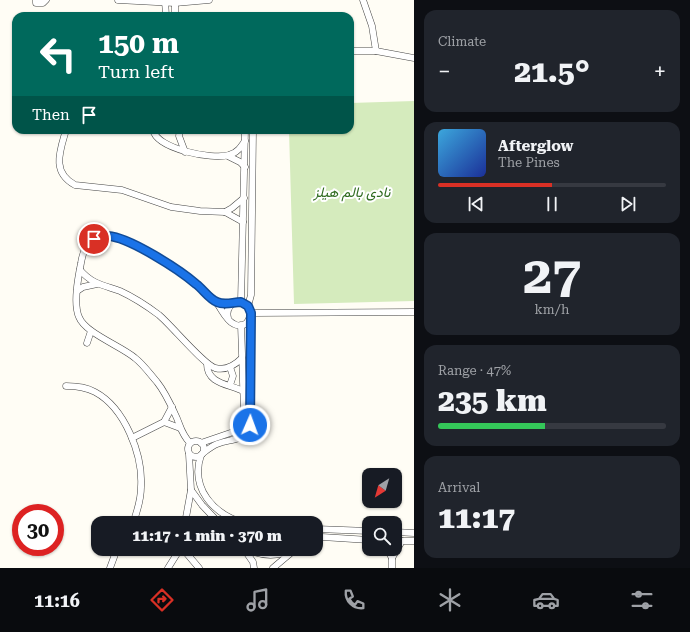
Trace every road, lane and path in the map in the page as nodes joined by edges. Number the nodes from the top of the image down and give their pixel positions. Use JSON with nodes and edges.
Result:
{"nodes":[{"id":1,"x":36,"y":0,"type":"edge"},
{"id":2,"x":46,"y":0,"type":"edge"},
{"id":3,"x":118,"y":0,"type":"edge"},
{"id":4,"x":209,"y":0,"type":"edge"},
{"id":5,"x":363,"y":0,"type":"edge"},
{"id":6,"x":165,"y":1,"type":"edge"},
{"id":7,"x":175,"y":1,"type":"edge"},
{"id":8,"x":166,"y":12,"type":"edge"},
{"id":9,"x":175,"y":12,"type":"edge"},
{"id":10,"x":354,"y":51,"type":"edge"},
{"id":11,"x":376,"y":51,"type":"junction"},
{"id":12,"x":414,"y":58,"type":"edge"},
{"id":13,"x":65,"y":134,"type":"edge"},
{"id":14,"x":154,"y":134,"type":"edge"},
{"id":15,"x":178,"y":134,"type":"edge"},
{"id":16,"x":179,"y":134,"type":"edge"},
{"id":17,"x":245,"y":134,"type":"edge"},
{"id":18,"x":253,"y":134,"type":"edge"},
{"id":19,"x":245,"y":141,"type":"junction"},
{"id":20,"x":168,"y":144,"type":"junction"},
{"id":21,"x":185,"y":152,"type":"junction"},
{"id":22,"x":228,"y":156,"type":"junction"},
{"id":23,"x":244,"y":167,"type":"junction"},
{"id":24,"x":244,"y":198,"type":"junction"},
{"id":25,"x":225,"y":212,"type":"junction"},
{"id":26,"x":243,"y":222,"type":"junction"},
{"id":27,"x":80,"y":270,"type":"junction"},
{"id":28,"x":97,"y":284,"type":"junction"},
{"id":29,"x":77,"y":291,"type":"junction"},
{"id":30,"x":216,"y":302,"type":"junction"},
{"id":31,"x":241,"y":302,"type":"junction"},
{"id":32,"x":232,"y":304,"type":"junction"},
{"id":33,"x":248,"y":306,"type":"junction"},
{"id":34,"x":414,"y":312,"type":"edge"},
{"id":35,"x":250,"y":315,"type":"junction"},
{"id":36,"x":228,"y":318,"type":"junction"},
{"id":37,"x":241,"y":325,"type":"junction"},
{"id":38,"x":91,"y":331,"type":"junction"},
{"id":39,"x":87,"y":343,"type":"dead end"},
{"id":40,"x":242,"y":358,"type":"junction"},
{"id":41,"x":208,"y":364,"type":"junction"},
{"id":42,"x":230,"y":367,"type":"junction"},
{"id":43,"x":230,"y":385,"type":"junction"},
{"id":44,"x":66,"y":386,"type":"dead end"},
{"id":45,"x":243,"y":391,"type":"junction"},
{"id":46,"x":172,"y":407,"type":"junction"},
{"id":47,"x":164,"y":422,"type":"junction"},
{"id":48,"x":180,"y":428,"type":"junction"},
{"id":49,"x":132,"y":438,"type":"junction"},
{"id":50,"x":190,"y":443,"type":"junction"},
{"id":51,"x":201,"y":443,"type":"junction"},
{"id":52,"x":189,"y":454,"type":"junction"},
{"id":53,"x":202,"y":454,"type":"junction"},
{"id":54,"x":191,"y":490,"type":"junction"},
{"id":55,"x":135,"y":516,"type":"edge"},
{"id":56,"x":186,"y":516,"type":"edge"},
{"id":57,"x":212,"y":516,"type":"edge"},
{"id":58,"x":226,"y":516,"type":"edge"},
{"id":59,"x":323,"y":529,"type":"edge"},
{"id":60,"x":362,"y":531,"type":"edge"},
{"id":61,"x":402,"y":532,"type":"edge"},
{"id":62,"x":414,"y":533,"type":"edge"},
{"id":63,"x":323,"y":538,"type":"edge"},
{"id":64,"x":362,"y":540,"type":"edge"},
{"id":65,"x":402,"y":541,"type":"edge"},
{"id":66,"x":414,"y":541,"type":"edge"},
{"id":67,"x":114,"y":556,"type":"edge"},
{"id":68,"x":176,"y":556,"type":"edge"},
{"id":69,"x":189,"y":556,"type":"edge"},
{"id":70,"x":249,"y":556,"type":"edge"},
{"id":71,"x":287,"y":556,"type":"edge"},
{"id":72,"x":392,"y":558,"type":"edge"},
{"id":73,"x":110,"y":568,"type":"edge"},
{"id":74,"x":168,"y":568,"type":"edge"},
{"id":75,"x":199,"y":568,"type":"edge"},
{"id":76,"x":254,"y":568,"type":"edge"},
{"id":77,"x":273,"y":568,"type":"edge"},
{"id":78,"x":392,"y":568,"type":"edge"}],
"edges":[{"from":1,"to":2,"type":"street"},
{"from":3,"to":6,"type":"street"},
{"from":4,"to":7,"type":"street"},
{"from":5,"to":11,"type":"street"},
{"from":6,"to":7,"type":"street"},
{"from":6,"to":8,"type":"street"},
{"from":7,"to":9,"type":"street"},
{"from":10,"to":11,"type":"street"},
{"from":11,"to":12,"type":"street"},
{"from":13,"to":25,"type":"street"},
{"from":14,"to":20,"type":"street"},
{"from":15,"to":20,"type":"street"},
{"from":16,"to":21,"type":"street"},
{"from":17,"to":19,"type":"street"},
{"from":18,"to":33,"type":"street"},
{"from":19,"to":22,"type":"street"},
{"from":19,"to":23,"type":"street"},
{"from":20,"to":21,"type":"street"},
{"from":21,"to":22,"type":"street"},
{"from":22,"to":23,"type":"street"},
{"from":23,"to":24,"type":"street"},
{"from":24,"to":25,"type":"street"},
{"from":24,"to":26,"type":"street"},
{"from":25,"to":26,"type":"street"},
{"from":26,"to":31,"type":"street"},
{"from":27,"to":28,"type":"street"},
{"from":27,"to":29,"type":"street"},
{"from":27,"to":30,"type":"street"},
{"from":28,"to":29,"type":"street"},
{"from":28,"to":41,"type":"street"},
{"from":29,"to":38,"type":"street"},
{"from":30,"to":32,"type":"street"},
{"from":30,"to":36,"type":"street"},
{"from":31,"to":32,"type":"street"},
{"from":31,"to":33,"type":"street"},
{"from":32,"to":36,"type":"street"},
{"from":33,"to":35,"type":"street"},
{"from":34,"to":35,"type":"street"},
{"from":35,"to":37,"type":"street"},
{"from":35,"to":53,"type":"street"},
{"from":36,"to":37,"type":"street"},
{"from":37,"to":40,"type":"street"},
{"from":38,"to":39,"type":"street"},
{"from":38,"to":46,"type":"street"},
{"from":40,"to":42,"type":"street"},
{"from":40,"to":45,"type":"street"},
{"from":41,"to":42,"type":"street"},
{"from":41,"to":43,"type":"street"},
{"from":42,"to":43,"type":"street"},
{"from":43,"to":45,"type":"street"},
{"from":44,"to":49,"type":"street"},
{"from":45,"to":51,"type":"street"},
{"from":46,"to":47,"type":"street"},
{"from":46,"to":48,"type":"street"},
{"from":47,"to":48,"type":"street"},
{"from":47,"to":49,"type":"street"},
{"from":48,"to":50,"type":"street"},
{"from":49,"to":55,"type":"street"},
{"from":50,"to":51,"type":"street"},
{"from":50,"to":52,"type":"street"},
{"from":51,"to":53,"type":"street"},
{"from":52,"to":53,"type":"street"},
{"from":52,"to":54,"type":"street"},
{"from":53,"to":58,"type":"street"},
{"from":54,"to":56,"type":"street"},
{"from":54,"to":57,"type":"street"},
{"from":59,"to":60,"type":"street"},
{"from":61,"to":62,"type":"street"},
{"from":63,"to":64,"type":"street"},
{"from":65,"to":66,"type":"street"},
{"from":67,"to":73,"type":"street"},
{"from":68,"to":74,"type":"street"},
{"from":69,"to":75,"type":"street"},
{"from":70,"to":76,"type":"street"},
{"from":71,"to":77,"type":"street"},
{"from":72,"to":78,"type":"street"}]}
